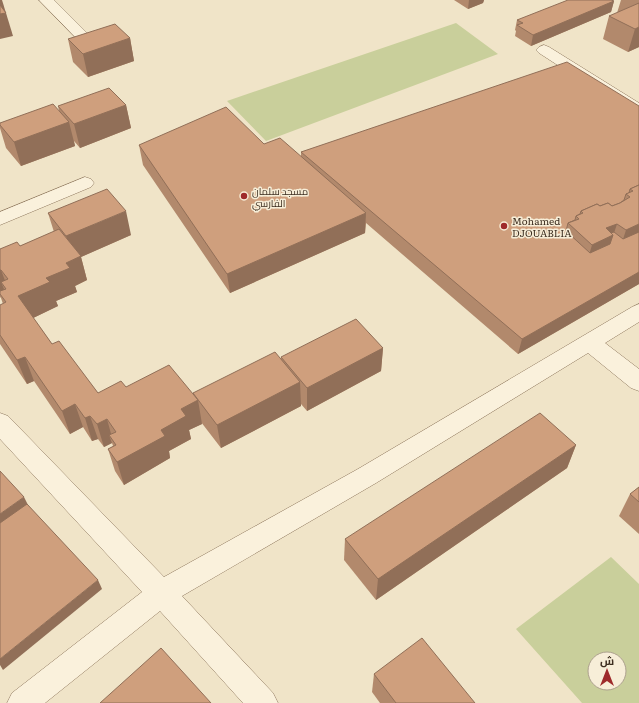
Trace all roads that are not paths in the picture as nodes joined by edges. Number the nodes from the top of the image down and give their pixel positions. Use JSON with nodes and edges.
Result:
{"nodes":[{"id":1,"x":46,"y":0,"type":"edge"},
{"id":2,"x":85,"y":39,"type":"edge"},
{"id":3,"x":544,"y":50,"type":"dead end"},
{"id":4,"x":639,"y":110,"type":"edge"},
{"id":5,"x":85,"y":183,"type":"dead end"},
{"id":6,"x":0,"y":219,"type":"edge"},
{"id":7,"x":639,"y":312,"type":"edge"},
{"id":8,"x":589,"y":342,"type":"junction"},
{"id":9,"x":639,"y":382,"type":"edge"},
{"id":10,"x":0,"y":423,"type":"edge"},
{"id":11,"x":161,"y":592,"type":"junction"},
{"id":12,"x":22,"y":703,"type":"edge"},
{"id":13,"x":263,"y":703,"type":"edge"}],
"edges":[{"from":1,"to":2,"type":"street"},
{"from":3,"to":4,"type":"street"},
{"from":5,"to":6,"type":"street"},
{"from":7,"to":8,"type":"street"},
{"from":8,"to":9,"type":"street"},
{"from":8,"to":11,"type":"street"},
{"from":10,"to":11,"type":"street"},
{"from":11,"to":12,"type":"street"},
{"from":11,"to":13,"type":"street"}]}
